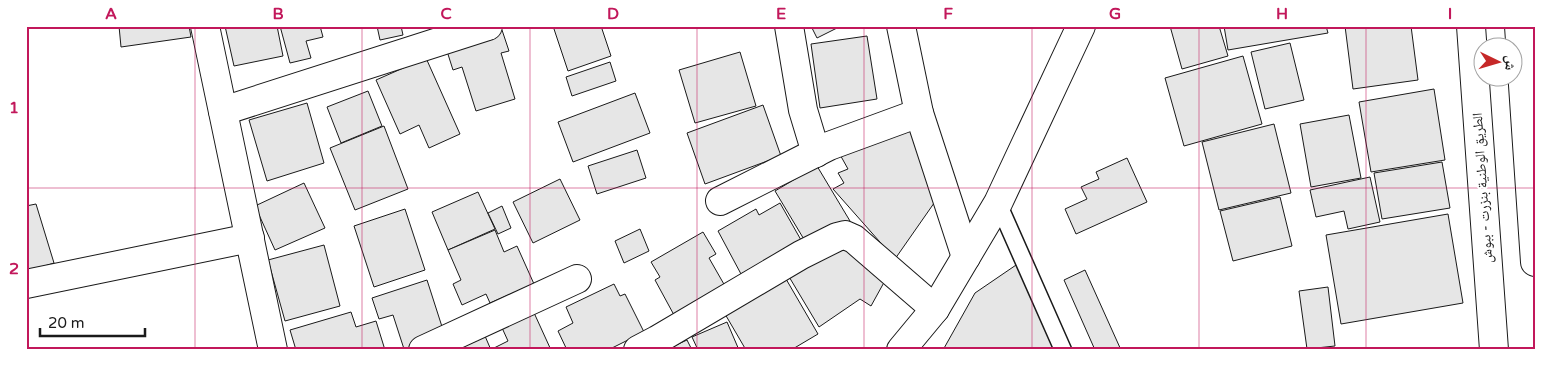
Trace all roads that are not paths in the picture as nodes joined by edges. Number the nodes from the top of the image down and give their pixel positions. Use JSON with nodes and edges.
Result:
{"nodes":[{"id":1,"x":205,"y":26,"type":"edge"},
{"id":2,"x":488,"y":26,"type":"edge"},
{"id":3,"x":789,"y":26,"type":"edge"},
{"id":4,"x":901,"y":26,"type":"edge"},
{"id":5,"x":1082,"y":26,"type":"edge"},
{"id":6,"x":1471,"y":26,"type":"edge"},
{"id":7,"x":1519,"y":26,"type":"edge"},
{"id":8,"x":223,"y":111,"type":"junction"},
{"id":9,"x":919,"y":113,"type":"junction"},
{"id":10,"x":816,"y":153,"type":"junction"},
{"id":11,"x":720,"y":202,"type":"dead end"},
{"id":12,"x":998,"y":203,"type":"junction"},
{"id":13,"x":250,"y":238,"type":"junction"},
{"id":14,"x":966,"y":257,"type":"junction"},
{"id":15,"x":1535,"y":262,"type":"edge"},
{"id":16,"x":577,"y":279,"type":"dead end"},
{"id":17,"x":26,"y":284,"type":"edge"},
{"id":18,"x":935,"y":309,"type":"junction"},
{"id":19,"x":274,"y":350,"type":"edge"},
{"id":20,"x":423,"y":350,"type":"edge"},
{"id":21,"x":638,"y":350,"type":"edge"},
{"id":22,"x":902,"y":350,"type":"edge"},
{"id":23,"x":1063,"y":350,"type":"edge"},
{"id":24,"x":1494,"y":350,"type":"edge"}],
"edges":[{"from":1,"to":8,"type":"street"},
{"from":2,"to":8,"type":"street"},
{"from":3,"to":10,"type":"street"},
{"from":4,"to":9,"type":"street"},
{"from":5,"to":12,"type":"street"},
{"from":6,"to":24,"type":"street","name":"الطريق الوطنية بنزرت - ببوش"},
{"from":7,"to":15,"type":"street"},
{"from":8,"to":13,"type":"street"},
{"from":9,"to":10,"type":"street"},
{"from":9,"to":14,"type":"street"},
{"from":10,"to":11,"type":"street"},
{"from":12,"to":14,"type":"street"},
{"from":12,"to":23,"type":"lane"},
{"from":13,"to":17,"type":"street"},
{"from":13,"to":19,"type":"street"},
{"from":14,"to":18,"type":"street"},
{"from":16,"to":20,"type":"street"},
{"from":18,"to":21,"type":"street"},
{"from":18,"to":22,"type":"street"}]}
